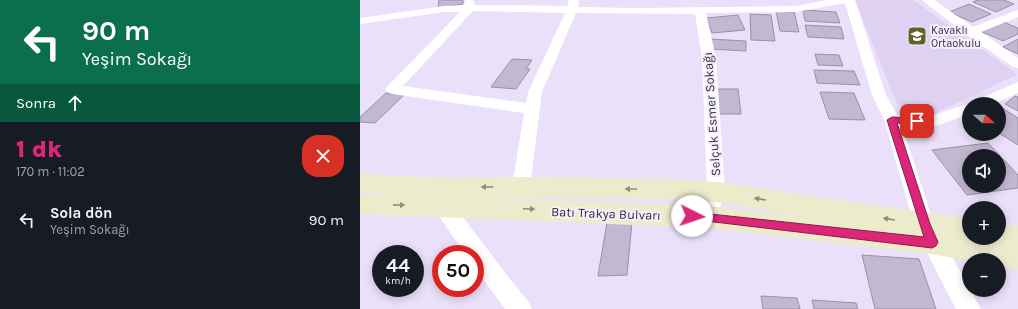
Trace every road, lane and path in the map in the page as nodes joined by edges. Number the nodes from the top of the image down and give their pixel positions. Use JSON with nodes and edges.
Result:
{"nodes":[{"id":1,"x":844,"y":0,"type":"edge"},
{"id":2,"x":850,"y":0,"type":"edge"},
{"id":3,"x":927,"y":0,"type":"edge"},
{"id":4,"x":469,"y":4,"type":"edge"},
{"id":5,"x":573,"y":5,"type":"edge"},
{"id":6,"x":692,"y":7,"type":"edge"},
{"id":7,"x":1018,"y":13,"type":"edge"},
{"id":8,"x":360,"y":22,"type":"edge"},
{"id":9,"x":971,"y":32,"type":"junction"},
{"id":10,"x":1018,"y":64,"type":"edge"},
{"id":11,"x":1018,"y":87,"type":"edge"},
{"id":12,"x":996,"y":97,"type":"edge"},
{"id":13,"x":533,"y":109,"type":"junction"},
{"id":14,"x":962,"y":111,"type":"edge"},
{"id":15,"x":892,"y":120,"type":"junction"},
{"id":16,"x":360,"y":183,"type":"edge"},
{"id":17,"x":521,"y":187,"type":"junction"},
{"id":18,"x":716,"y":192,"type":"junction"},
{"id":19,"x":360,"y":204,"type":"edge"},
{"id":20,"x":443,"y":206,"type":"junction"},
{"id":21,"x":708,"y":217,"type":"junction"},
{"id":22,"x":962,"y":231,"type":"edge"},
{"id":23,"x":928,"y":233,"type":"junction"},
{"id":24,"x":1006,"y":236,"type":"edge"},
{"id":25,"x":1018,"y":238,"type":"edge"},
{"id":26,"x":1018,"y":257,"type":"edge"},
{"id":27,"x":520,"y":309,"type":"edge"},
{"id":28,"x":968,"y":309,"type":"edge"}],
"edges":[{"from":1,"to":6,"type":"street"},
{"from":2,"to":15,"type":"street"},
{"from":3,"to":9,"type":"street"},
{"from":4,"to":5,"type":"street"},
{"from":4,"to":8,"type":"street"},
{"from":4,"to":13,"type":"street"},
{"from":5,"to":6,"type":"street"},
{"from":5,"to":13,"type":"street"},
{"from":6,"to":18,"type":"street","name":"Selçuk Esmer Sokağı"},
{"from":7,"to":9,"type":"street"},
{"from":9,"to":10,"type":"street"},
{"from":11,"to":12,"type":"street"},
{"from":13,"to":17,"type":"street"},
{"from":14,"to":15,"type":"street"},
{"from":15,"to":23,"type":"street"},
{"from":17,"to":16,"type":"main road","name":"Batı Trakya Bulvarı","one_way":true},
{"from":18,"to":17,"type":"main road","name":"Batı Trakya Bulvarı","one_way":true},
{"from":18,"to":21,"type":"street","name":"Selçuk Esmer Sokağı"},
{"from":23,"to":18,"type":"main road","name":"Batı Trakya Bulvarı","one_way":true},
{"from":19,"to":20,"type":"main road","name":"Batı Trakya Bulvarı","one_way":true},
{"from":20,"to":21,"type":"main road","name":"Batı Trakya Bulvarı","one_way":true},
{"from":20,"to":27,"type":"street"},
{"from":21,"to":23,"type":"main road","name":"Batı Trakya Bulvarı"},
{"from":22,"to":23,"type":"main road","name":"Batı Trakya Bulvarı"},
{"from":23,"to":26,"type":"main road","name":"Batı Trakya Bulvarı"},
{"from":23,"to":28,"type":"street"},
{"from":24,"to":25,"type":"main road"}]}
